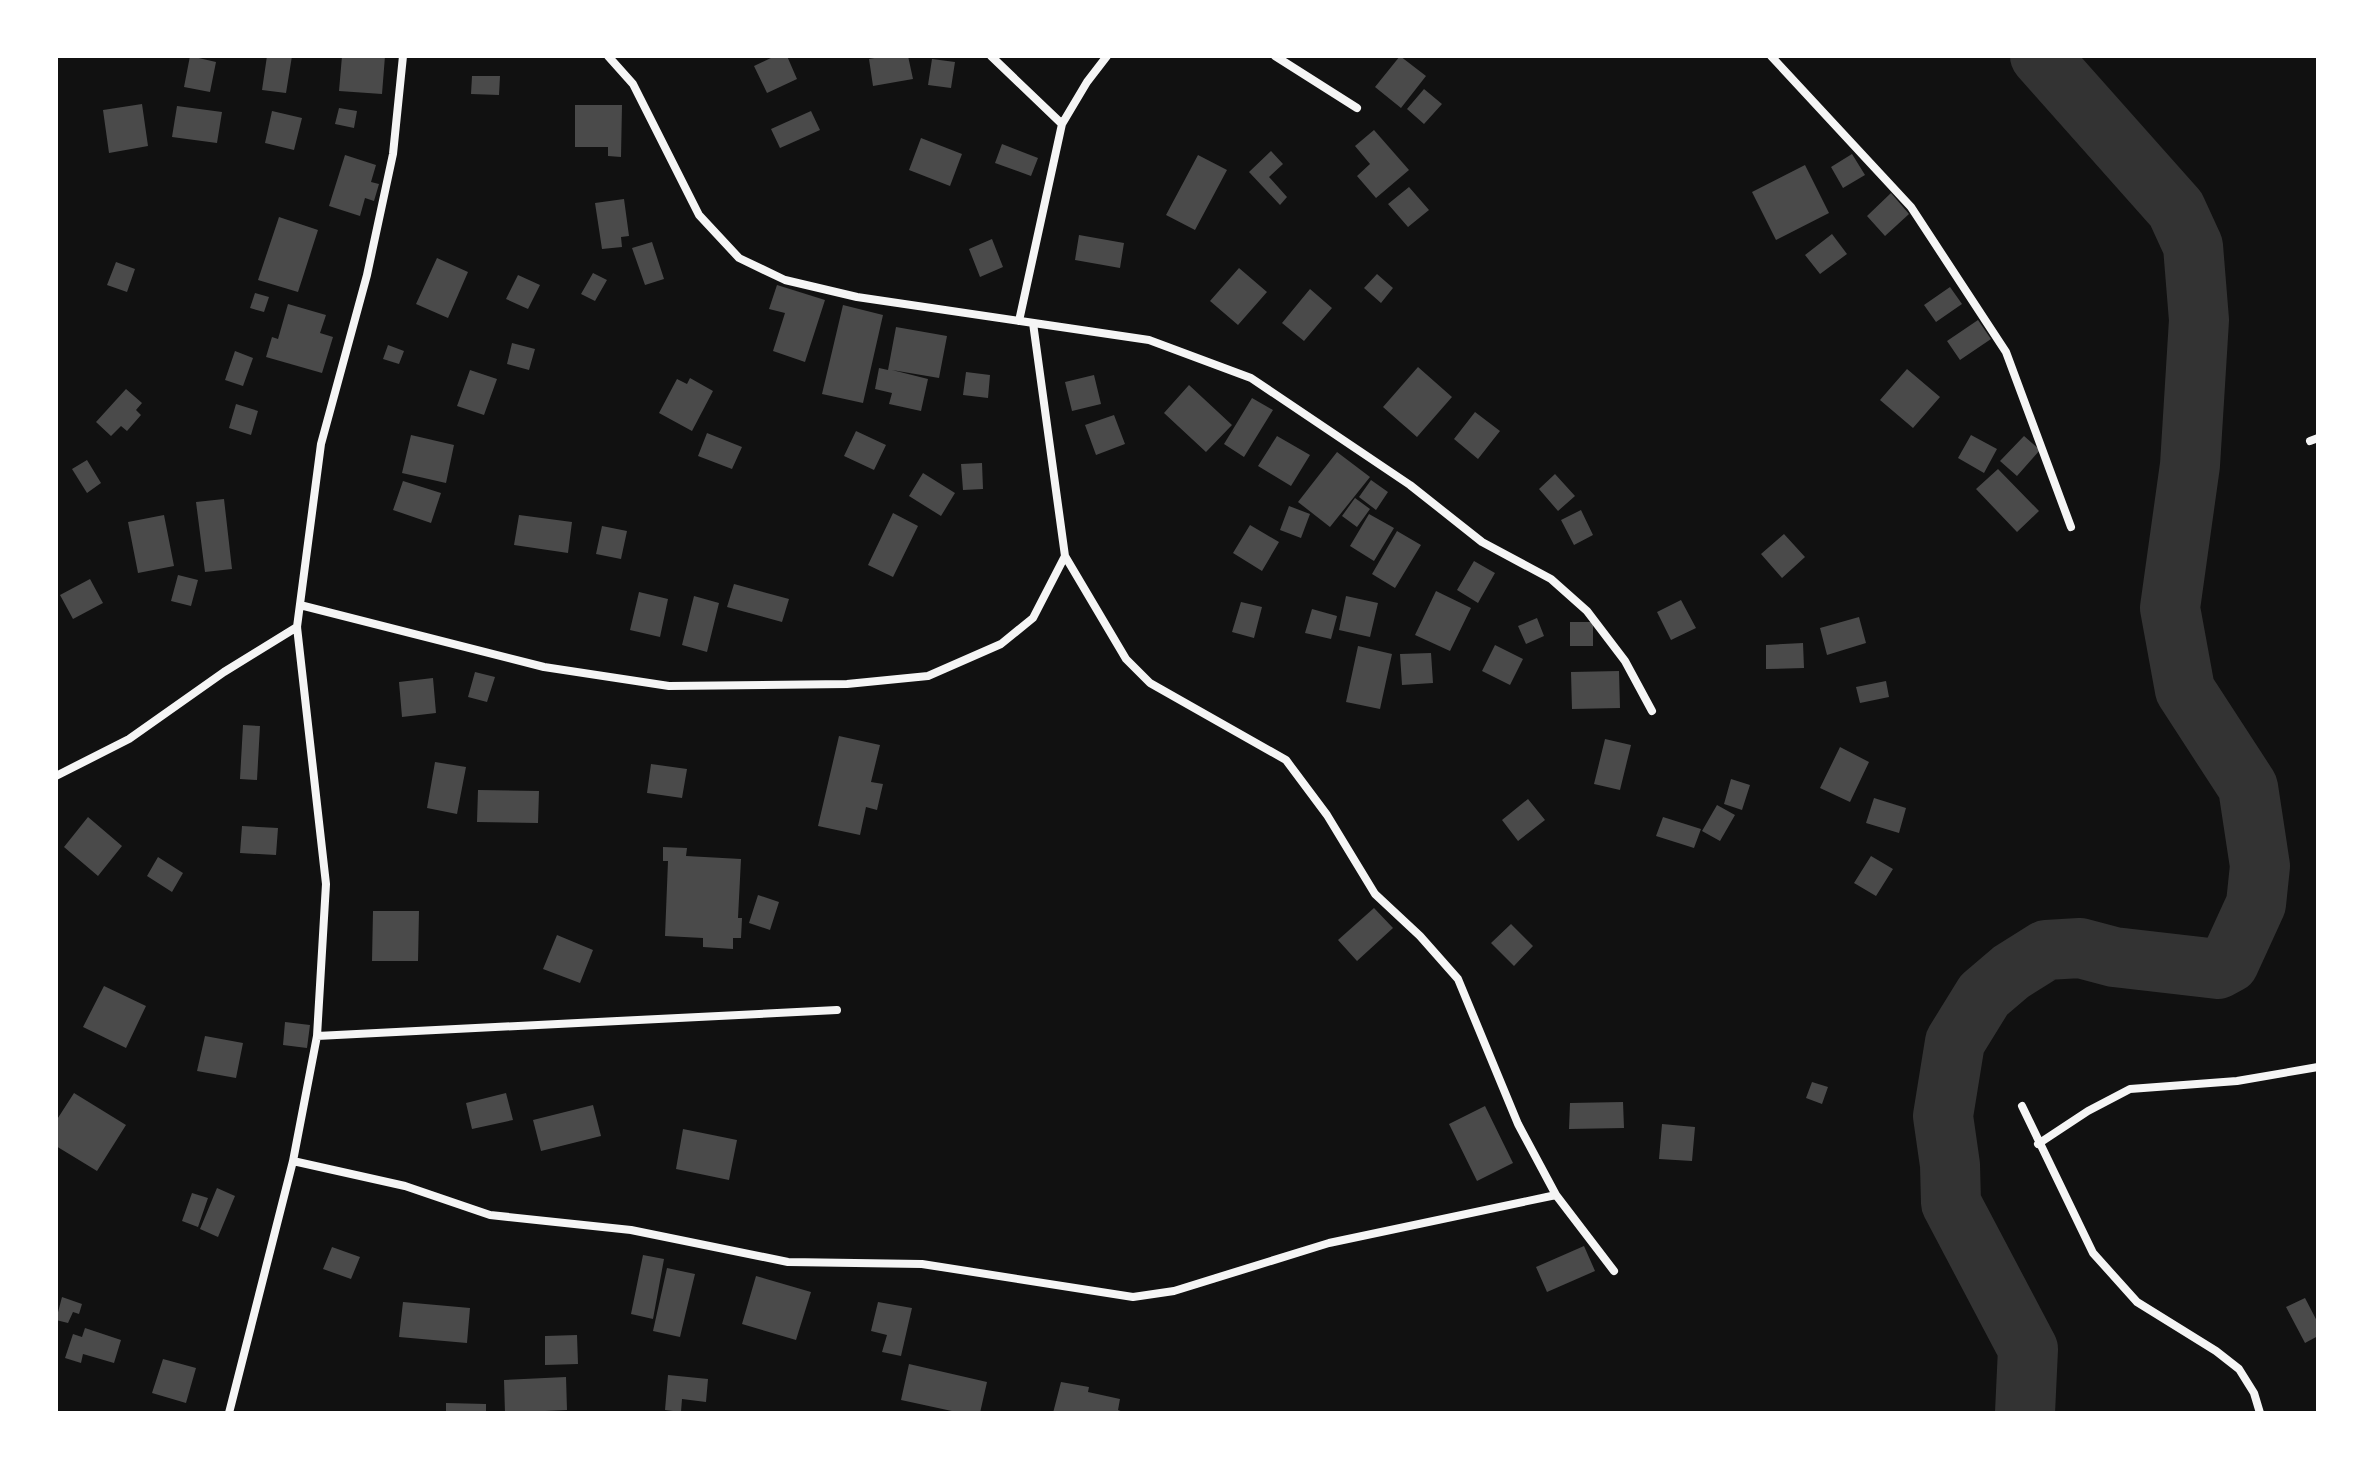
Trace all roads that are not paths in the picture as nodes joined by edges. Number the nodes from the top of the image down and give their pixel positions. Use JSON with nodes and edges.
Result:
{"nodes":[{"id":1,"x":403,"y":56,"type":"edge"},
{"id":2,"x":608,"y":56,"type":"edge"},
{"id":3,"x":991,"y":56,"type":"edge"},
{"id":4,"x":1107,"y":56,"type":"edge"},
{"id":5,"x":1275,"y":56,"type":"edge"},
{"id":6,"x":1771,"y":56,"type":"edge"},
{"id":7,"x":1357,"y":108,"type":"dead end"},
{"id":8,"x":1062,"y":124,"type":"junction"},
{"id":9,"x":1019,"y":321,"type":"junction"},
{"id":10,"x":1033,"y":323,"type":"junction"},
{"id":11,"x":2071,"y":527,"type":"dead end"},
{"id":12,"x":1065,"y":556,"type":"junction"},
{"id":13,"x":300,"y":605,"type":"junction"},
{"id":14,"x":297,"y":627,"type":"junction"},
{"id":15,"x":1652,"y":711,"type":"dead end"},
{"id":16,"x":56,"y":776,"type":"edge"},
{"id":17,"x":837,"y":1010,"type":"dead end"},
{"id":18,"x":317,"y":1036,"type":"junction"},
{"id":19,"x":2318,"y":1067,"type":"edge"},
{"id":20,"x":2022,"y":1106,"type":"dead end"},
{"id":21,"x":2038,"y":1144,"type":"junction"},
{"id":22,"x":293,"y":1161,"type":"junction"},
{"id":23,"x":1556,"y":1195,"type":"junction"},
{"id":24,"x":1614,"y":1271,"type":"dead end"},
{"id":25,"x":229,"y":1413,"type":"edge"},
{"id":26,"x":2260,"y":1413,"type":"edge"}],
"edges":[{"from":1,"to":13,"type":"street"},
{"from":2,"to":9,"type":"street"},
{"from":3,"to":8,"type":"street"},
{"from":4,"to":8,"type":"street"},
{"from":5,"to":7,"type":"street"},
{"from":6,"to":11,"type":"street"},
{"from":8,"to":9,"type":"street"},
{"from":9,"to":10,"type":"street"},
{"from":10,"to":12,"type":"street"},
{"from":10,"to":15,"type":"street"},
{"from":12,"to":13,"type":"street"},
{"from":12,"to":23,"type":"street"},
{"from":13,"to":14,"type":"street"},
{"from":14,"to":16,"type":"street"},
{"from":14,"to":18,"type":"street"},
{"from":17,"to":18,"type":"street"},
{"from":18,"to":22,"type":"street"},
{"from":19,"to":21,"type":"street"},
{"from":20,"to":21,"type":"street"},
{"from":21,"to":26,"type":"street"},
{"from":22,"to":23,"type":"street"},
{"from":22,"to":25,"type":"street"},
{"from":23,"to":24,"type":"street"}]}
